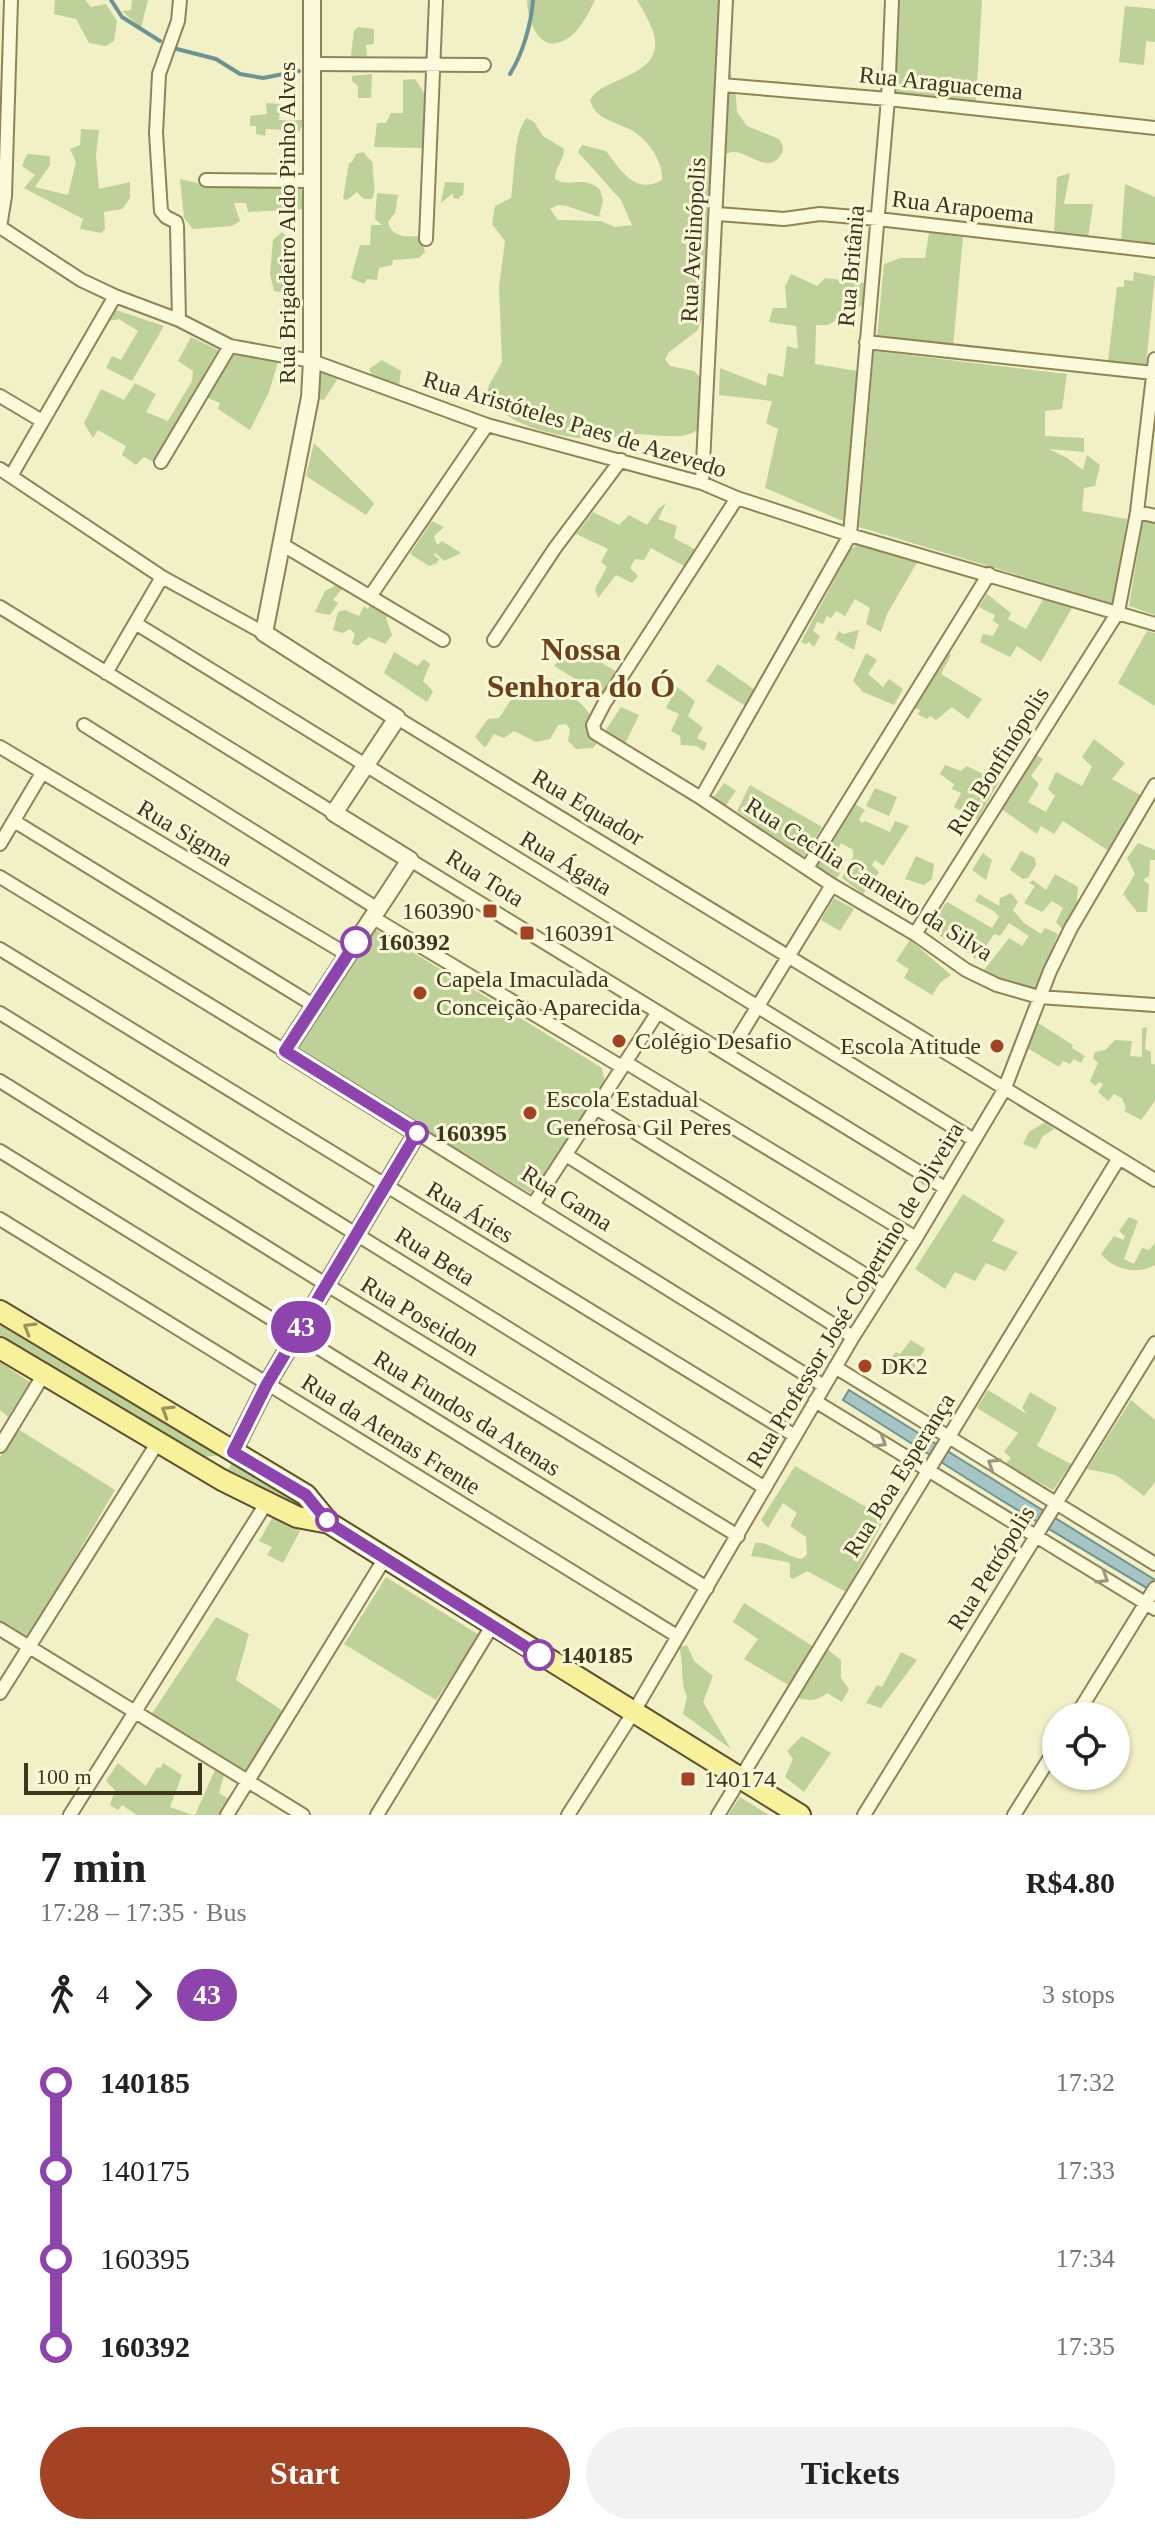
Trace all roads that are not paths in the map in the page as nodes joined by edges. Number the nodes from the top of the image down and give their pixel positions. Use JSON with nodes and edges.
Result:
{"nodes":[{"id":1,"x":11,"y":0,"type":"edge"},
{"id":2,"x":180,"y":0,"type":"edge"},
{"id":3,"x":312,"y":0,"type":"edge"},
{"id":4,"x":436,"y":0,"type":"edge"},
{"id":5,"x":726,"y":0,"type":"edge"},
{"id":6,"x":892,"y":0,"type":"edge"},
{"id":7,"x":434,"y":63,"type":"junction"},
{"id":8,"x":312,"y":64,"type":"junction"},
{"id":9,"x":484,"y":65,"type":"dead end"},
{"id":10,"x":722,"y":85,"type":"junction"},
{"id":11,"x":888,"y":99,"type":"junction"},
{"id":12,"x":1155,"y":128,"type":"edge"},
{"id":13,"x":206,"y":180,"type":"dead end"},
{"id":14,"x":311,"y":181,"type":"junction"},
{"id":15,"x":717,"y":214,"type":"junction"},
{"id":16,"x":878,"y":219,"type":"junction"},
{"id":17,"x":0,"y":227,"type":"edge"},
{"id":18,"x":426,"y":239,"type":"dead end"},
{"id":19,"x":1155,"y":251,"type":"edge"},
{"id":20,"x":115,"y":296,"type":"junction"},
{"id":21,"x":179,"y":320,"type":"junction"},
{"id":22,"x":866,"y":342,"type":"junction"},
{"id":23,"x":230,"y":346,"type":"junction"},
{"id":24,"x":312,"y":361,"type":"junction"},
{"id":25,"x":1154,"y":366,"type":"edge"},
{"id":26,"x":0,"y":396,"type":"edge"},
{"id":27,"x":42,"y":421,"type":"junction"},
{"id":28,"x":487,"y":425,"type":"junction"},
{"id":29,"x":1150,"y":443,"type":"edge"},
{"id":30,"x":621,"y":460,"type":"junction"},
{"id":31,"x":161,"y":462,"type":"dead end"},
{"id":32,"x":5,"y":472,"type":"edge"},
{"id":33,"x":702,"y":483,"type":"junction"},
{"id":34,"x":737,"y":498,"type":"junction"},
{"id":35,"x":1137,"y":512,"type":"junction"},
{"id":36,"x":1155,"y":516,"type":"edge"},
{"id":37,"x":850,"y":535,"type":"junction"},
{"id":38,"x":283,"y":545,"type":"junction"},
{"id":39,"x":989,"y":574,"type":"junction"},
{"id":40,"x":162,"y":577,"type":"junction"},
{"id":41,"x":371,"y":595,"type":"junction"},
{"id":42,"x":0,"y":607,"type":"edge"},
{"id":43,"x":1118,"y":612,"type":"junction"},
{"id":44,"x":135,"y":623,"type":"junction"},
{"id":45,"x":1155,"y":624,"type":"edge"},
{"id":46,"x":264,"y":633,"type":"junction"},
{"id":47,"x":443,"y":640,"type":"dead end"},
{"id":48,"x":494,"y":640,"type":"dead end"},
{"id":49,"x":106,"y":673,"type":"junction"},
{"id":50,"x":397,"y":718,"type":"junction"},
{"id":51,"x":84,"y":725,"type":"dead end"},
{"id":52,"x":0,"y":747,"type":"edge"},
{"id":53,"x":365,"y":767,"type":"junction"},
{"id":54,"x":42,"y":773,"type":"junction"},
{"id":55,"x":1155,"y":785,"type":"edge"},
{"id":56,"x":701,"y":798,"type":"junction"},
{"id":57,"x":334,"y":813,"type":"junction"},
{"id":58,"x":14,"y":821,"type":"junction"},
{"id":59,"x":0,"y":844,"type":"edge"},
{"id":60,"x":410,"y":860,"type":"junction"},
{"id":61,"x":807,"y":868,"type":"junction"},
{"id":62,"x":0,"y":877,"type":"edge"},
{"id":63,"x":832,"y":885,"type":"junction"},
{"id":64,"x":375,"y":913,"type":"junction"},
{"id":65,"x":915,"y":934,"type":"junction"},
{"id":66,"x":0,"y":949,"type":"edge"},
{"id":67,"x":348,"y":955,"type":"junction"},
{"id":68,"x":788,"y":957,"type":"junction"},
{"id":69,"x":1039,"y":997,"type":"junction"},
{"id":70,"x":1155,"y":1005,"type":"edge"},
{"id":71,"x":315,"y":1006,"type":"junction"},
{"id":72,"x":758,"y":1006,"type":"junction"},
{"id":73,"x":658,"y":1012,"type":"junction"},
{"id":74,"x":0,"y":1013,"type":"edge"},
{"id":75,"x":285,"y":1051,"type":"junction"},
{"id":76,"x":728,"y":1055,"type":"junction"},
{"id":77,"x":624,"y":1064,"type":"junction"},
{"id":78,"x":0,"y":1081,"type":"edge"},
{"id":79,"x":1004,"y":1090,"type":"junction"},
{"id":80,"x":596,"y":1108,"type":"junction"},
{"id":81,"x":417,"y":1133,"type":"junction"},
{"id":82,"x":974,"y":1140,"type":"junction"},
{"id":83,"x":0,"y":1151,"type":"edge"},
{"id":84,"x":566,"y":1155,"type":"junction"},
{"id":85,"x":1119,"y":1158,"type":"junction"},
{"id":86,"x":1155,"y":1180,"type":"edge"},
{"id":87,"x":385,"y":1187,"type":"junction"},
{"id":88,"x":945,"y":1188,"type":"junction"},
{"id":89,"x":533,"y":1205,"type":"junction"},
{"id":90,"x":0,"y":1219,"type":"edge"},
{"id":91,"x":357,"y":1234,"type":"junction"},
{"id":92,"x":916,"y":1238,"type":"junction"},
{"id":93,"x":327,"y":1285,"type":"junction"},
{"id":94,"x":885,"y":1287,"type":"junction"},
{"id":95,"x":0,"y":1311,"type":"edge"},
{"id":96,"x":298,"y":1333,"type":"junction"},
{"id":97,"x":853,"y":1337,"type":"junction"},
{"id":98,"x":1155,"y":1343,"type":"edge"},
{"id":99,"x":0,"y":1348,"type":"edge"},
{"id":100,"x":835,"y":1367,"type":"junction"},
{"id":101,"x":44,"y":1374,"type":"junction"},
{"id":102,"x":267,"y":1384,"type":"junction"},
{"id":103,"x":824,"y":1386,"type":"junction"},
{"id":104,"x":815,"y":1401,"type":"junction"},
{"id":105,"x":258,"y":1402,"type":"junction"},
{"id":106,"x":795,"y":1436,"type":"junction"},
{"id":107,"x":211,"y":1438,"type":"junction"},
{"id":108,"x":946,"y":1440,"type":"junction"},
{"id":109,"x":158,"y":1442,"type":"junction"},
{"id":110,"x":0,"y":1446,"type":"edge"},
{"id":111,"x":233,"y":1452,"type":"junction"},
{"id":112,"x":178,"y":1454,"type":"junction"},
{"id":113,"x":929,"y":1466,"type":"junction"},
{"id":114,"x":765,"y":1488,"type":"junction"},
{"id":115,"x":267,"y":1502,"type":"junction"},
{"id":116,"x":1054,"y":1508,"type":"junction"},
{"id":117,"x":329,"y":1523,"type":"junction"},
{"id":118,"x":1039,"y":1533,"type":"junction"},
{"id":119,"x":738,"y":1536,"type":"junction"},
{"id":120,"x":385,"y":1558,"type":"junction"},
{"id":121,"x":1155,"y":1564,"type":"edge"},
{"id":122,"x":707,"y":1588,"type":"junction"},
{"id":123,"x":1151,"y":1600,"type":"edge"},
{"id":124,"x":492,"y":1626,"type":"junction"},
{"id":125,"x":0,"y":1629,"type":"edge"},
{"id":126,"x":677,"y":1636,"type":"junction"},
{"id":127,"x":29,"y":1649,"type":"junction"},
{"id":128,"x":0,"y":1693,"type":"edge"},
{"id":129,"x":1085,"y":1702,"type":"edge"},
{"id":130,"x":633,"y":1713,"type":"junction"},
{"id":131,"x":136,"y":1714,"type":"junction"},
{"id":132,"x":1042,"y":1770,"type":"edge"},
{"id":133,"x":740,"y":1778,"type":"junction"},
{"id":134,"x":249,"y":1779,"type":"junction"},
{"id":135,"x":70,"y":1815,"type":"edge"},
{"id":136,"x":227,"y":1815,"type":"edge"},
{"id":137,"x":303,"y":1815,"type":"edge"},
{"id":138,"x":377,"y":1815,"type":"edge"},
{"id":139,"x":568,"y":1815,"type":"edge"},
{"id":140,"x":718,"y":1815,"type":"edge"},
{"id":141,"x":800,"y":1815,"type":"edge"},
{"id":142,"x":864,"y":1815,"type":"edge"},
{"id":143,"x":1014,"y":1815,"type":"edge"}],
"edges":[{"from":1,"to":17,"type":"street"},
{"from":2,"to":21,"type":"street"},
{"from":3,"to":8,"type":"street","name":"Rua Brigadeiro Aldo Pinho Alves"},
{"from":4,"to":7,"type":"street"},
{"from":5,"to":10,"type":"street","name":"Rua Avelinópolis"},
{"from":6,"to":11,"type":"street","name":"Rua Britânia"},
{"from":7,"to":8,"type":"street"},
{"from":7,"to":9,"type":"street"},
{"from":7,"to":18,"type":"street"},
{"from":8,"to":14,"type":"street","name":"Rua Brigadeiro Aldo Pinho Alves"},
{"from":10,"to":11,"type":"street","name":"Rua Araguacema"},
{"from":10,"to":15,"type":"street","name":"Rua Avelinópolis"},
{"from":11,"to":12,"type":"street","name":"Rua Araguacema"},
{"from":11,"to":16,"type":"street","name":"Rua Britânia"},
{"from":13,"to":14,"type":"street"},
{"from":14,"to":24,"type":"street","name":"Rua Brigadeiro Aldo Pinho Alves"},
{"from":15,"to":16,"type":"street","name":"Rua Arapoema"},
{"from":15,"to":33,"type":"street","name":"Rua Avelinópolis"},
{"from":16,"to":19,"type":"street","name":"Rua Arapoema"},
{"from":16,"to":22,"type":"street","name":"Rua Britânia"},
{"from":17,"to":20,"type":"street","name":"Rua Aristóteles Paes de Azevedo"},
{"from":20,"to":21,"type":"street","name":"Rua Aristóteles Paes de Azevedo"},
{"from":20,"to":27,"type":"street"},
{"from":21,"to":23,"type":"street","name":"Rua Aristóteles Paes de Azevedo"},
{"from":22,"to":25,"type":"street"},
{"from":22,"to":37,"type":"street","name":"Rua Britânia"},
{"from":23,"to":24,"type":"street","name":"Rua Aristóteles Paes de Azevedo"},
{"from":23,"to":31,"type":"street"},
{"from":24,"to":28,"type":"street","name":"Rua Aristóteles Paes de Azevedo"},
{"from":24,"to":38,"type":"street","name":"Rua Brigadeiro Aldo Pinho Alves"},
{"from":25,"to":29,"type":"street"},
{"from":26,"to":27,"type":"street"},
{"from":27,"to":32,"type":"street"},
{"from":28,"to":30,"type":"street","name":"Rua Aristóteles Paes de Azevedo"},
{"from":28,"to":41,"type":"street"},
{"from":29,"to":35,"type":"street"},
{"from":30,"to":33,"type":"street","name":"Rua Aristóteles Paes de Azevedo"},
{"from":30,"to":48,"type":"street"},
{"from":32,"to":40,"type":"street","name":"Rua Equador"},
{"from":33,"to":34,"type":"street","name":"Rua Aristóteles Paes de Azevedo"},
{"from":34,"to":37,"type":"street","name":"Rua Aristóteles Paes de Azevedo"},
{"from":34,"to":56,"type":"street","name":"Rua Cecília Carneiro da Silva"},
{"from":35,"to":36,"type":"street"},
{"from":35,"to":43,"type":"street"},
{"from":37,"to":39,"type":"street","name":"Rua Aristóteles Paes de Azevedo"},
{"from":37,"to":56,"type":"street"},
{"from":38,"to":41,"type":"street"},
{"from":38,"to":46,"type":"street","name":"Rua Brigadeiro Aldo Pinho Alves"},
{"from":39,"to":43,"type":"street","name":"Rua Aristóteles Paes de Azevedo"},
{"from":39,"to":61,"type":"street"},
{"from":40,"to":44,"type":"street"},
{"from":40,"to":46,"type":"street","name":"Rua Equador"},
{"from":41,"to":47,"type":"street"},
{"from":42,"to":49,"type":"street","name":"Rua Tota"},
{"from":43,"to":45,"type":"street","name":"Rua Aristóteles Paes de Azevedo"},
{"from":43,"to":65,"type":"street","name":"Rua Bonfinópolis"},
{"from":44,"to":49,"type":"street"},
{"from":44,"to":53,"type":"street","name":"Rua Ágata"},
{"from":46,"to":50,"type":"street","name":"Rua Equador"},
{"from":49,"to":57,"type":"street","name":"Rua Tota"},
{"from":50,"to":53,"type":"street"},
{"from":50,"to":68,"type":"street","name":"Rua Equador"},
{"from":51,"to":64,"type":"street"},
{"from":52,"to":54,"type":"street","name":"Rua Sigma"},
{"from":53,"to":57,"type":"street"},
{"from":53,"to":72,"type":"street","name":"Rua Ágata"},
{"from":54,"to":58,"type":"street"},
{"from":54,"to":67,"type":"street","name":"Rua Sigma"},
{"from":55,"to":69,"type":"street","name":"Rua Professor José Copertino de Oliveira"},
{"from":56,"to":61,"type":"street","name":"Rua Cecília Carneiro da Silva"},
{"from":57,"to":60,"type":"street","name":"Rua Tota"},
{"from":58,"to":59,"type":"street"},
{"from":58,"to":71,"type":"street"},
{"from":60,"to":64,"type":"street"},
{"from":60,"to":73,"type":"street","name":"Rua Tota"},
{"from":61,"to":63,"type":"street","name":"Rua Cecília Carneiro da Silva"},
{"from":62,"to":75,"type":"street"},
{"from":63,"to":65,"type":"street","name":"Rua Cecília Carneiro da Silva"},
{"from":63,"to":68,"type":"street"},
{"from":64,"to":67,"type":"street"},
{"from":64,"to":77,"type":"street"},
{"from":65,"to":69,"type":"street","name":"Rua Cecília Carneiro da Silva"},
{"from":66,"to":87,"type":"street","name":"Rua Áries"},
{"from":67,"to":71,"type":"street"},
{"from":68,"to":72,"type":"street"},
{"from":68,"to":79,"type":"street","name":"Rua Equador"},
{"from":69,"to":70,"type":"street","name":"Rua Cecília Carneiro da Silva"},
{"from":69,"to":79,"type":"street","name":"Rua Professor José Copertino de Oliveira"},
{"from":71,"to":75,"type":"street"},
{"from":72,"to":76,"type":"street"},
{"from":72,"to":82,"type":"street","name":"Rua Ágata"},
{"from":73,"to":76,"type":"street","name":"Rua Tota"},
{"from":73,"to":77,"type":"street"},
{"from":74,"to":91,"type":"street","name":"Rua Beta"},
{"from":75,"to":81,"type":"street","name":"Rua Gama"},
{"from":76,"to":88,"type":"street","name":"Rua Tota"},
{"from":77,"to":80,"type":"street"},
{"from":77,"to":92,"type":"street"},
{"from":78,"to":93,"type":"street","name":"Rua Poseidon"},
{"from":79,"to":82,"type":"street","name":"Rua Professor José Copertino de Oliveira"},
{"from":79,"to":85,"type":"street","name":"Rua Equador"},
{"from":80,"to":84,"type":"street"},
{"from":80,"to":94,"type":"street"},
{"from":81,"to":87,"type":"street"},
{"from":81,"to":89,"type":"street","name":"Rua Gama"},
{"from":82,"to":88,"type":"street","name":"Rua Professor José Copertino de Oliveira"},
{"from":83,"to":96,"type":"street","name":"Rua Fundos da Atenas"},
{"from":84,"to":89,"type":"street"},
{"from":84,"to":97,"type":"street"},
{"from":85,"to":86,"type":"street","name":"Rua Equador"},
{"from":85,"to":108,"type":"street","name":"Rua Boa Esperança"},
{"from":87,"to":91,"type":"street"},
{"from":87,"to":106,"type":"street","name":"Rua Áries"},
{"from":88,"to":92,"type":"street","name":"Rua Professor José Copertino de Oliveira"},
{"from":89,"to":103,"type":"street","name":"Rua Gama"},
{"from":90,"to":102,"type":"street","name":"Rua da Atenas Frente"},
{"from":91,"to":93,"type":"street"},
{"from":91,"to":114,"type":"street","name":"Rua Beta"},
{"from":92,"to":94,"type":"street","name":"Rua Professor José Copertino de Oliveira"},
{"from":93,"to":96,"type":"street"},
{"from":93,"to":119,"type":"street","name":"Rua Poseidon"},
{"from":94,"to":97,"type":"street","name":"Rua Professor José Copertino de Oliveira"},
{"from":107,"to":95,"type":"main road","one_way":true},
{"from":96,"to":102,"type":"street"},
{"from":96,"to":122,"type":"street","name":"Rua Fundos da Atenas"},
{"from":97,"to":100,"type":"street","name":"Rua Professor José Copertino de Oliveira"},
{"from":98,"to":116,"type":"street","name":"Rua Petrópolis"},
{"from":99,"to":101,"type":"main road"},
{"from":100,"to":103,"type":"street","name":"Rua Professor José Copertino de Oliveira"},
{"from":100,"to":108,"type":"street"},
{"from":101,"to":109,"type":"main road"},
{"from":101,"to":110,"type":"street"},
{"from":102,"to":105,"type":"street"},
{"from":102,"to":126,"type":"street","name":"Rua da Atenas Frente"},
{"from":103,"to":104,"type":"street","name":"Rua Professor José Copertino de Oliveira"},
{"from":104,"to":106,"type":"street","name":"Rua Professor José Copertino de Oliveira"},
{"from":104,"to":113,"type":"street","one_way":true},
{"from":105,"to":107,"type":"street"},
{"from":105,"to":111,"type":"street"},
{"from":106,"to":114,"type":"street","name":"Rua Professor José Copertino de Oliveira"},
{"from":107,"to":111,"type":"main road"},
{"from":108,"to":113,"type":"street","name":"Rua Boa Esperança"},
{"from":116,"to":108,"type":"street","one_way":true},
{"from":109,"to":112,"type":"main road"},
{"from":109,"to":127,"type":"street"},
{"from":111,"to":112,"type":"main road"},
{"from":111,"to":117,"type":"main road"},
{"from":112,"to":115,"type":"main road"},
{"from":113,"to":118,"type":"street"},
{"from":113,"to":133,"type":"street","name":"Rua Boa Esperança"},
{"from":114,"to":119,"type":"street","name":"Rua Professor José Copertino de Oliveira"},
{"from":115,"to":117,"type":"main road"},
{"from":115,"to":131,"type":"street"},
{"from":116,"to":118,"type":"street","name":"Rua Petrópolis"},
{"from":116,"to":121,"type":"street"},
{"from":117,"to":120,"type":"main road"},
{"from":118,"to":123,"type":"street","one_way":true},
{"from":118,"to":142,"type":"street","name":"Rua Petrópolis"},
{"from":119,"to":122,"type":"street","name":"Rua Professor José Copertino de Oliveira"},
{"from":120,"to":124,"type":"main road"},
{"from":120,"to":134,"type":"street"},
{"from":122,"to":126,"type":"street","name":"Rua Professor José Copertino de Oliveira"},
{"from":123,"to":129,"type":"street"},
{"from":124,"to":130,"type":"main road"},
{"from":124,"to":138,"type":"street"},
{"from":125,"to":127,"type":"street"},
{"from":126,"to":130,"type":"street","name":"Rua Professor José Copertino de Oliveira"},
{"from":127,"to":128,"type":"street"},
{"from":127,"to":131,"type":"street"},
{"from":130,"to":133,"type":"main road"},
{"from":130,"to":139,"type":"street","name":"Rua Professor José Copertino de Oliveira"},
{"from":131,"to":134,"type":"street"},
{"from":131,"to":135,"type":"street"},
{"from":132,"to":143,"type":"street"},
{"from":133,"to":140,"type":"street","name":"Rua Boa Esperança"},
{"from":133,"to":141,"type":"main road"},
{"from":134,"to":136,"type":"street"},
{"from":134,"to":137,"type":"street"}]}
